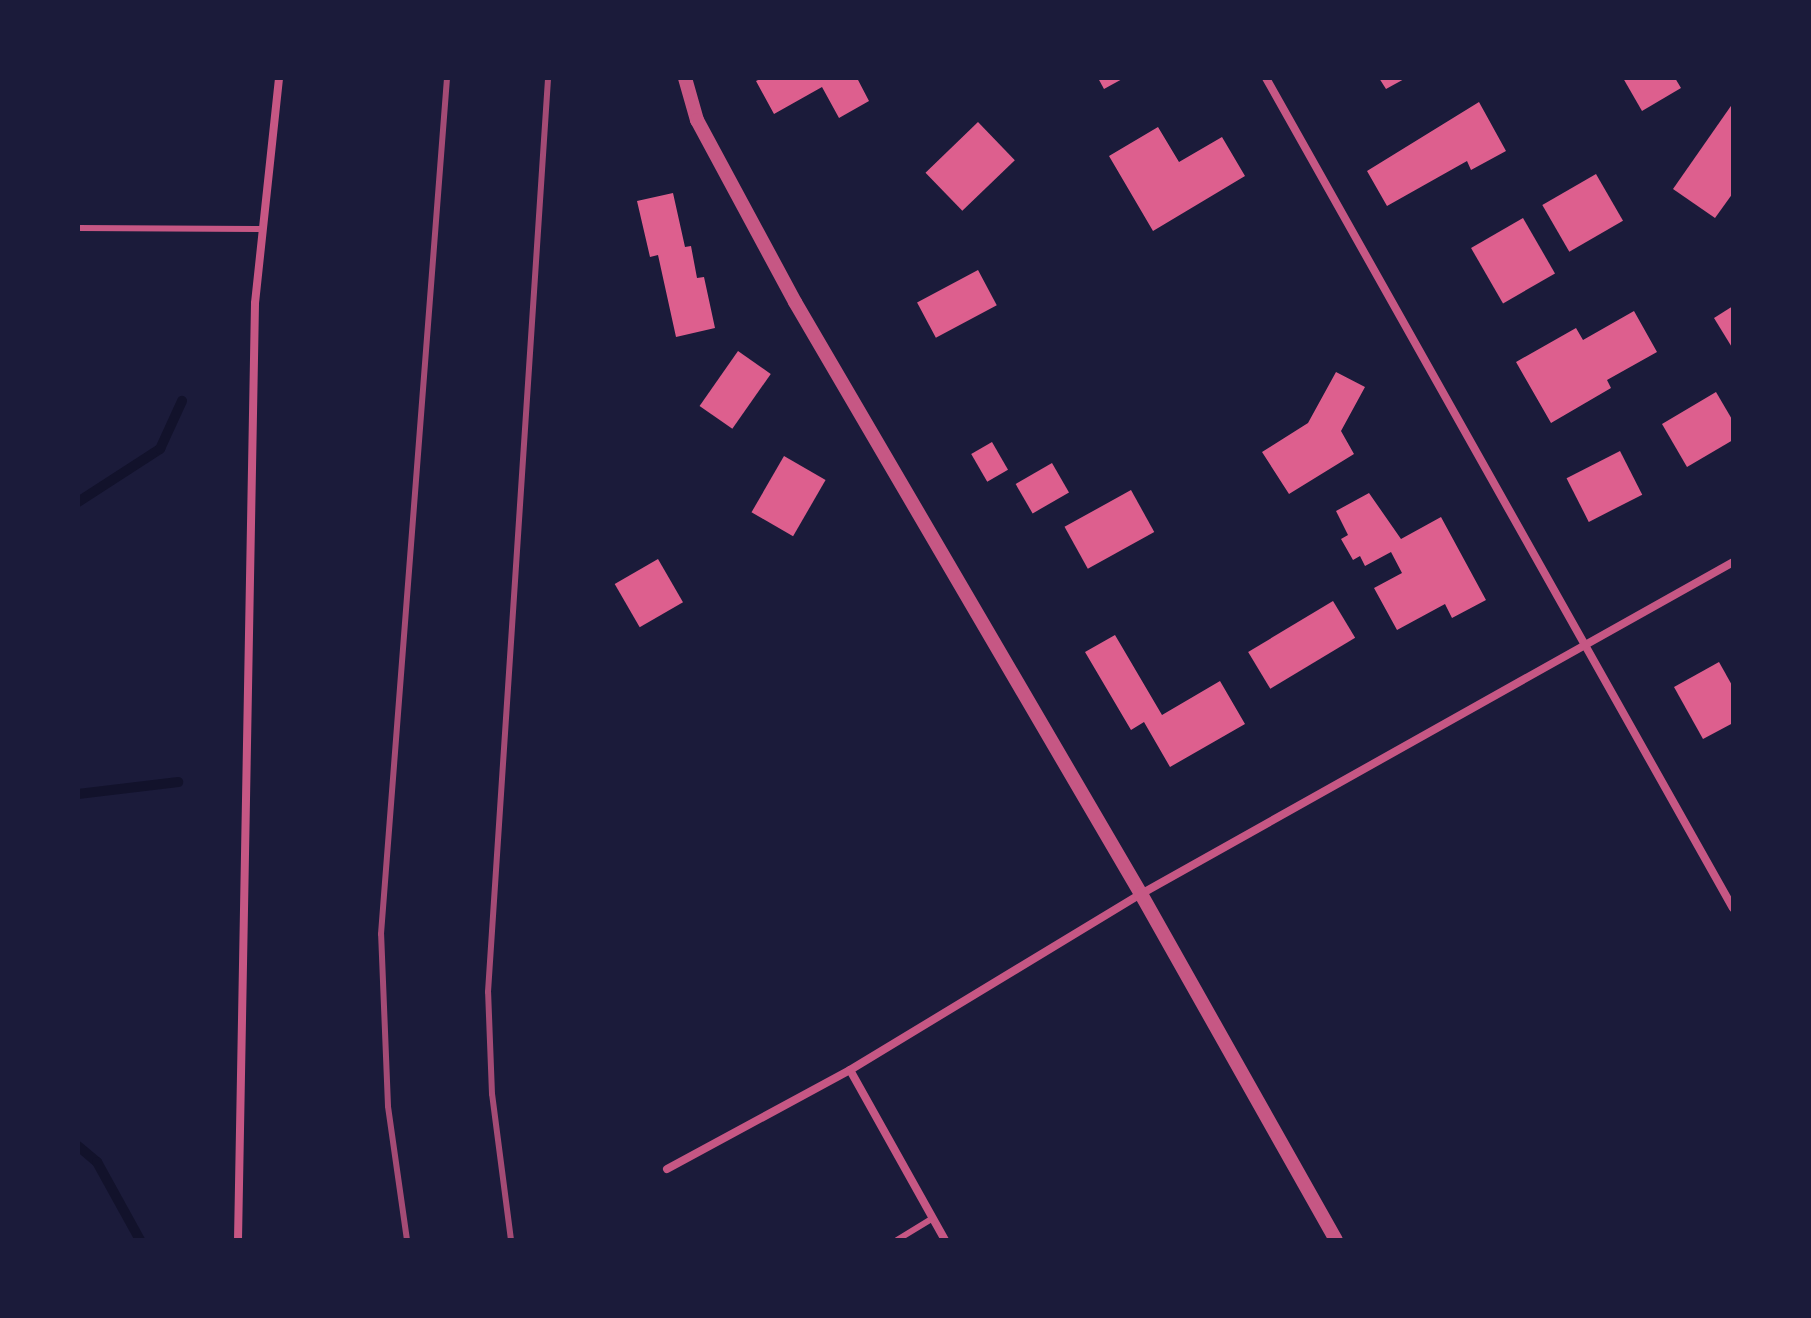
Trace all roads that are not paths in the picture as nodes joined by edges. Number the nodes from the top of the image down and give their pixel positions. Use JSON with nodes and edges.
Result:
{"nodes":[{"id":1,"x":279,"y":78,"type":"edge"},
{"id":2,"x":685,"y":78,"type":"edge"},
{"id":3,"x":1266,"y":78,"type":"edge"},
{"id":4,"x":78,"y":228,"type":"edge"},
{"id":5,"x":261,"y":229,"type":"junction"},
{"id":6,"x":1733,"y":562,"type":"edge"},
{"id":7,"x":1584,"y":646,"type":"junction"},
{"id":8,"x":1141,"y":894,"type":"junction"},
{"id":9,"x":1733,"y":908,"type":"edge"},
{"id":10,"x":850,"y":1070,"type":"junction"},
{"id":11,"x":667,"y":1169,"type":"dead end"},
{"id":12,"x":933,"y":1218,"type":"junction"},
{"id":13,"x":238,"y":1240,"type":"edge"},
{"id":14,"x":897,"y":1240,"type":"edge"},
{"id":15,"x":945,"y":1240,"type":"edge"},
{"id":16,"x":1336,"y":1240,"type":"edge"}],
"edges":[{"from":1,"to":5,"type":"street"},
{"from":2,"to":8,"type":"street"},
{"from":3,"to":7,"type":"street"},
{"from":4,"to":5,"type":"lane"},
{"from":5,"to":13,"type":"street"},
{"from":6,"to":7,"type":"street"},
{"from":7,"to":8,"type":"street"},
{"from":7,"to":9,"type":"street"},
{"from":8,"to":10,"type":"street"},
{"from":8,"to":16,"type":"street"},
{"from":10,"to":11,"type":"street"},
{"from":10,"to":12,"type":"street"},
{"from":12,"to":14,"type":"lane"},
{"from":12,"to":15,"type":"street"}]}
